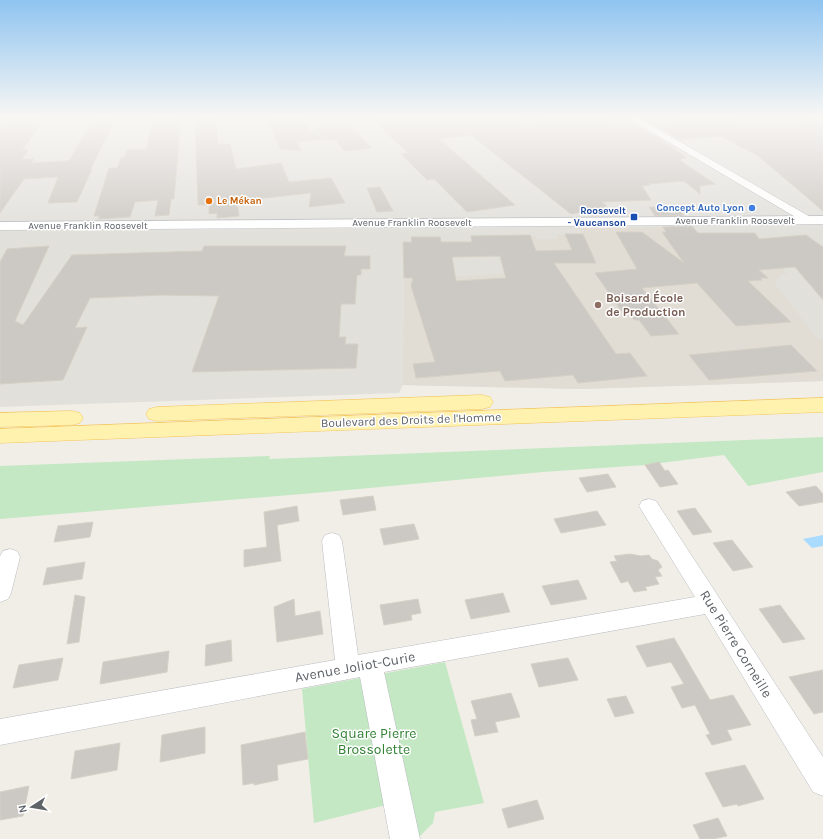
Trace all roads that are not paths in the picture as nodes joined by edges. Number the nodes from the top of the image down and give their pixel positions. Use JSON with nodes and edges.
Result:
{"nodes":[{"id":1,"x":697,"y":156,"type":"edge"},
{"id":2,"x":808,"y":220,"type":"junction"},
{"id":3,"x":823,"y":220,"type":"edge"},
{"id":4,"x":0,"y":226,"type":"edge"},
{"id":5,"x":823,"y":391,"type":"edge"},
{"id":6,"x":823,"y":406,"type":"edge"},
{"id":7,"x":0,"y":420,"type":"edge"},
{"id":8,"x":0,"y":436,"type":"edge"},
{"id":9,"x":648,"y":506,"type":"dead end"},
{"id":10,"x":332,"y":541,"type":"dead end"},
{"id":11,"x":10,"y":557,"type":"dead end"},
{"id":12,"x":0,"y":593,"type":"edge"},
{"id":13,"x":710,"y":604,"type":"junction"},
{"id":14,"x":359,"y":666,"type":"junction"},
{"id":15,"x":0,"y":732,"type":"edge"},
{"id":16,"x":823,"y":782,"type":"edge"},
{"id":17,"x":405,"y":839,"type":"edge"}],
"edges":[{"from":1,"to":2,"type":"street"},
{"from":2,"to":3,"type":"street","name":"Avenue Franklin Roosevelt"},
{"from":2,"to":4,"type":"street","name":"Avenue Franklin Roosevelt"},
{"from":5,"to":7,"type":"main road","name":"Boulevard des Droits de l'Homme"},
{"from":6,"to":8,"type":"main road","name":"Boulevard des Droits de l'Homme"},
{"from":9,"to":13,"type":"street","name":"Rue Pierre Corneille"},
{"from":10,"to":14,"type":"street"},
{"from":11,"to":12,"type":"street"},
{"from":13,"to":14,"type":"street","name":"Avenue Joliot-Curie"},
{"from":13,"to":16,"type":"street","name":"Rue Pierre Corneille"},
{"from":14,"to":15,"type":"street","name":"Avenue Joliot-Curie"},
{"from":14,"to":17,"type":"street"}]}
